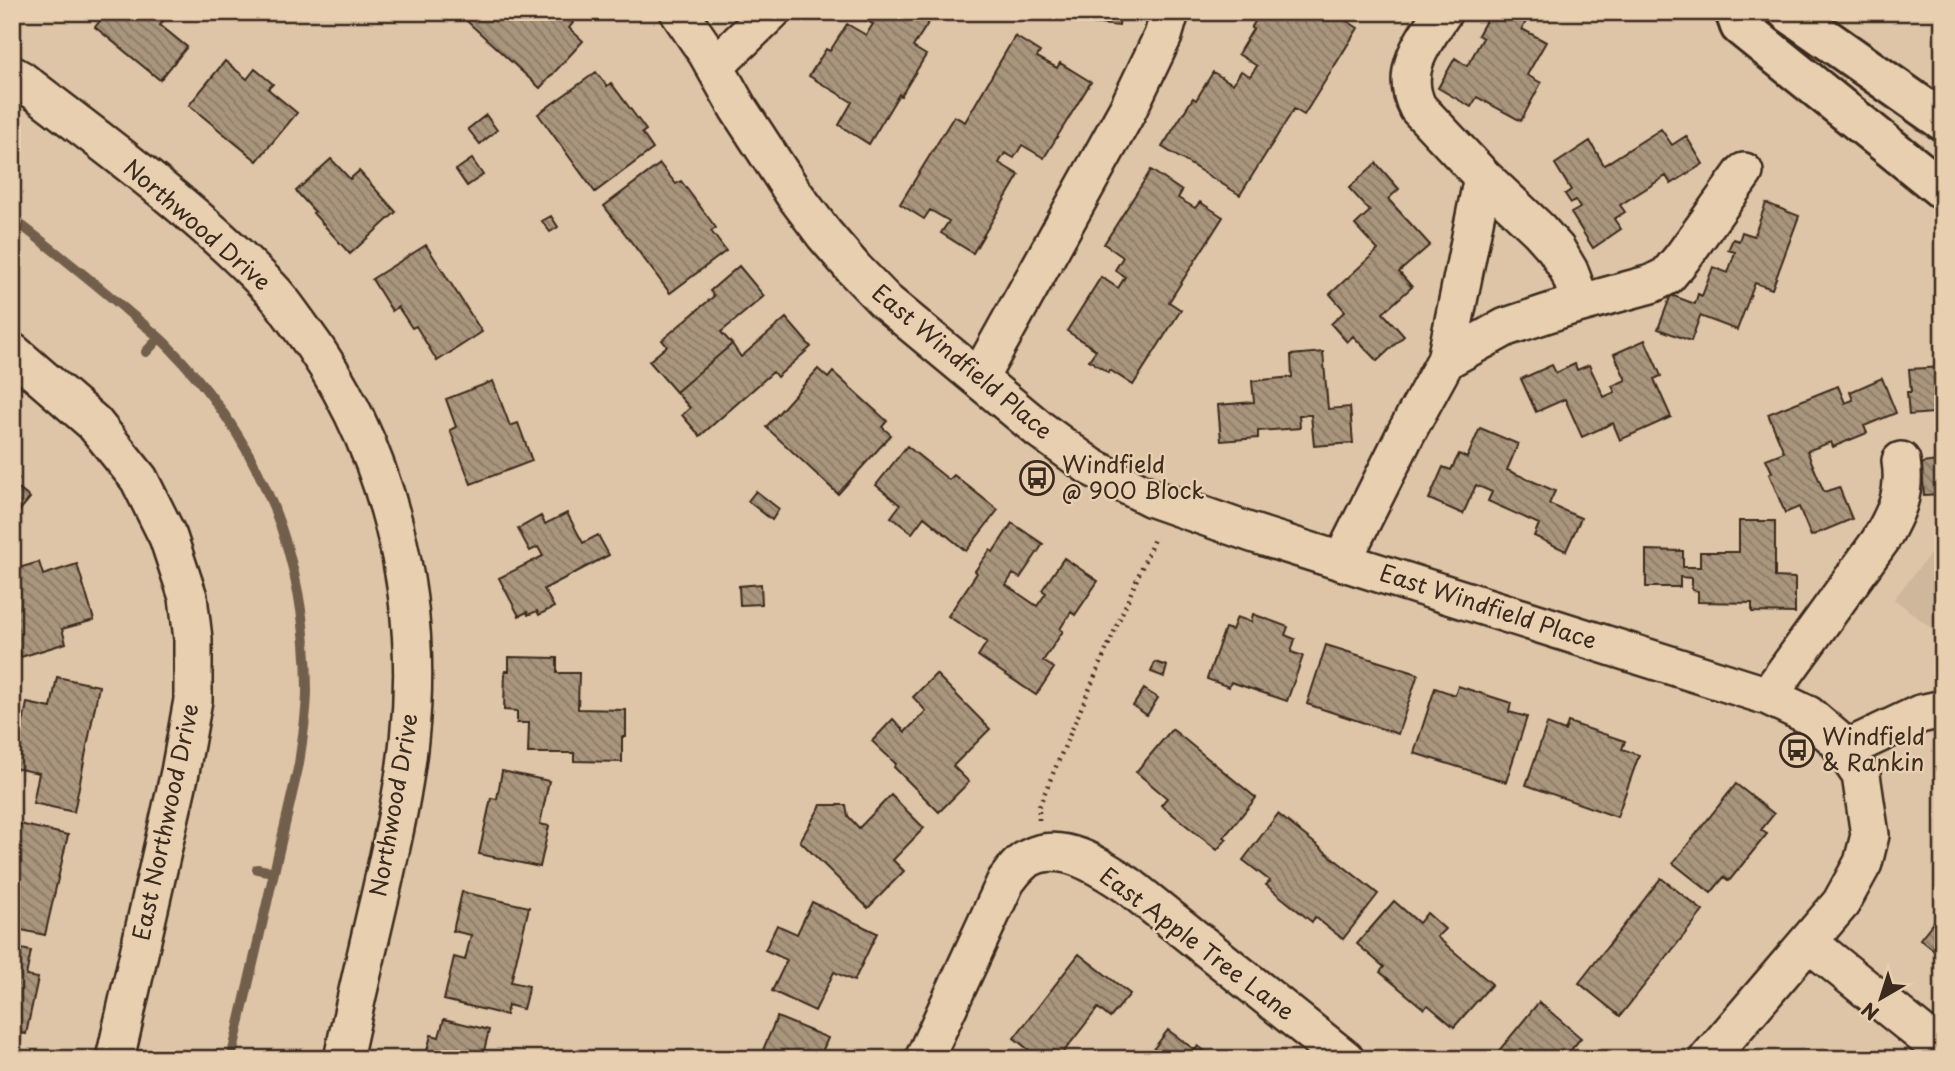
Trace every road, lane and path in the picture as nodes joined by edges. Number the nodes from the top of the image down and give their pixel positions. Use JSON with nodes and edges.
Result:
{"nodes":[{"id":1,"x":679,"y":12,"type":"edge"},
{"id":2,"x":771,"y":12,"type":"edge"},
{"id":3,"x":1170,"y":12,"type":"edge"},
{"id":4,"x":1443,"y":12,"type":"edge"},
{"id":5,"x":1735,"y":12,"type":"edge"},
{"id":6,"x":1788,"y":12,"type":"edge"},
{"id":7,"x":715,"y":66,"type":"junction"},
{"id":8,"x":12,"y":75,"type":"edge"},
{"id":9,"x":1943,"y":121,"type":"edge"},
{"id":10,"x":1744,"y":172,"type":"dead end"},
{"id":11,"x":1483,"y":177,"type":"junction"},
{"id":12,"x":1943,"y":190,"type":"edge"},
{"id":13,"x":1581,"y":303,"type":"junction"},
{"id":14,"x":12,"y":352,"type":"edge"},
{"id":15,"x":1446,"y":360,"type":"junction"},
{"id":16,"x":979,"y":378,"type":"junction"},
{"id":17,"x":1902,"y":461,"type":"dead end"},
{"id":18,"x":1168,"y":504,"type":"junction"},
{"id":19,"x":1342,"y":561,"type":"junction"},
{"id":20,"x":1768,"y":696,"type":"junction"},
{"id":21,"x":1943,"y":709,"type":"edge"},
{"id":22,"x":1844,"y":750,"type":"junction"},
{"id":23,"x":1040,"y":854,"type":"junction"},
{"id":24,"x":1808,"y":942,"type":"junction"},
{"id":25,"x":1943,"y":1051,"type":"edge"},
{"id":26,"x":115,"y":1059,"type":"edge"},
{"id":27,"x":343,"y":1059,"type":"edge"},
{"id":28,"x":924,"y":1059,"type":"edge"},
{"id":29,"x":1345,"y":1059,"type":"edge"},
{"id":30,"x":1708,"y":1059,"type":"edge"}],
"edges":[{"from":1,"to":7,"type":"street","name":"East Windfield Place"},
{"from":2,"to":7,"type":"street"},
{"from":3,"to":16,"type":"street"},
{"from":4,"to":11,"type":"street"},
{"from":5,"to":12,"type":"main road"},
{"from":6,"to":9,"type":"main road"},
{"from":7,"to":16,"type":"street","name":"East Windfield Place"},
{"from":8,"to":27,"type":"street","name":"Northwood Drive"},
{"from":10,"to":13,"type":"street"},
{"from":11,"to":13,"type":"street"},
{"from":11,"to":15,"type":"street"},
{"from":13,"to":15,"type":"street"},
{"from":14,"to":26,"type":"street","name":"East Northwood Drive"},
{"from":15,"to":19,"type":"street"},
{"from":16,"to":18,"type":"street","name":"East Windfield Place"},
{"from":17,"to":20,"type":"street"},
{"from":18,"to":19,"type":"street","name":"East Windfield Place"},
{"from":18,"to":23,"type":"path"},
{"from":19,"to":20,"type":"street","name":"East Windfield Place"},
{"from":20,"to":22,"type":"street","name":"East Windfield Place"},
{"from":21,"to":22,"type":"street"},
{"from":22,"to":24,"type":"street","name":"East Windfield Place"},
{"from":23,"to":28,"type":"street"},
{"from":23,"to":29,"type":"street","name":"East Apple Tree Lane"},
{"from":24,"to":25,"type":"street"},
{"from":24,"to":30,"type":"street","name":"East Windfield Place"}]}
